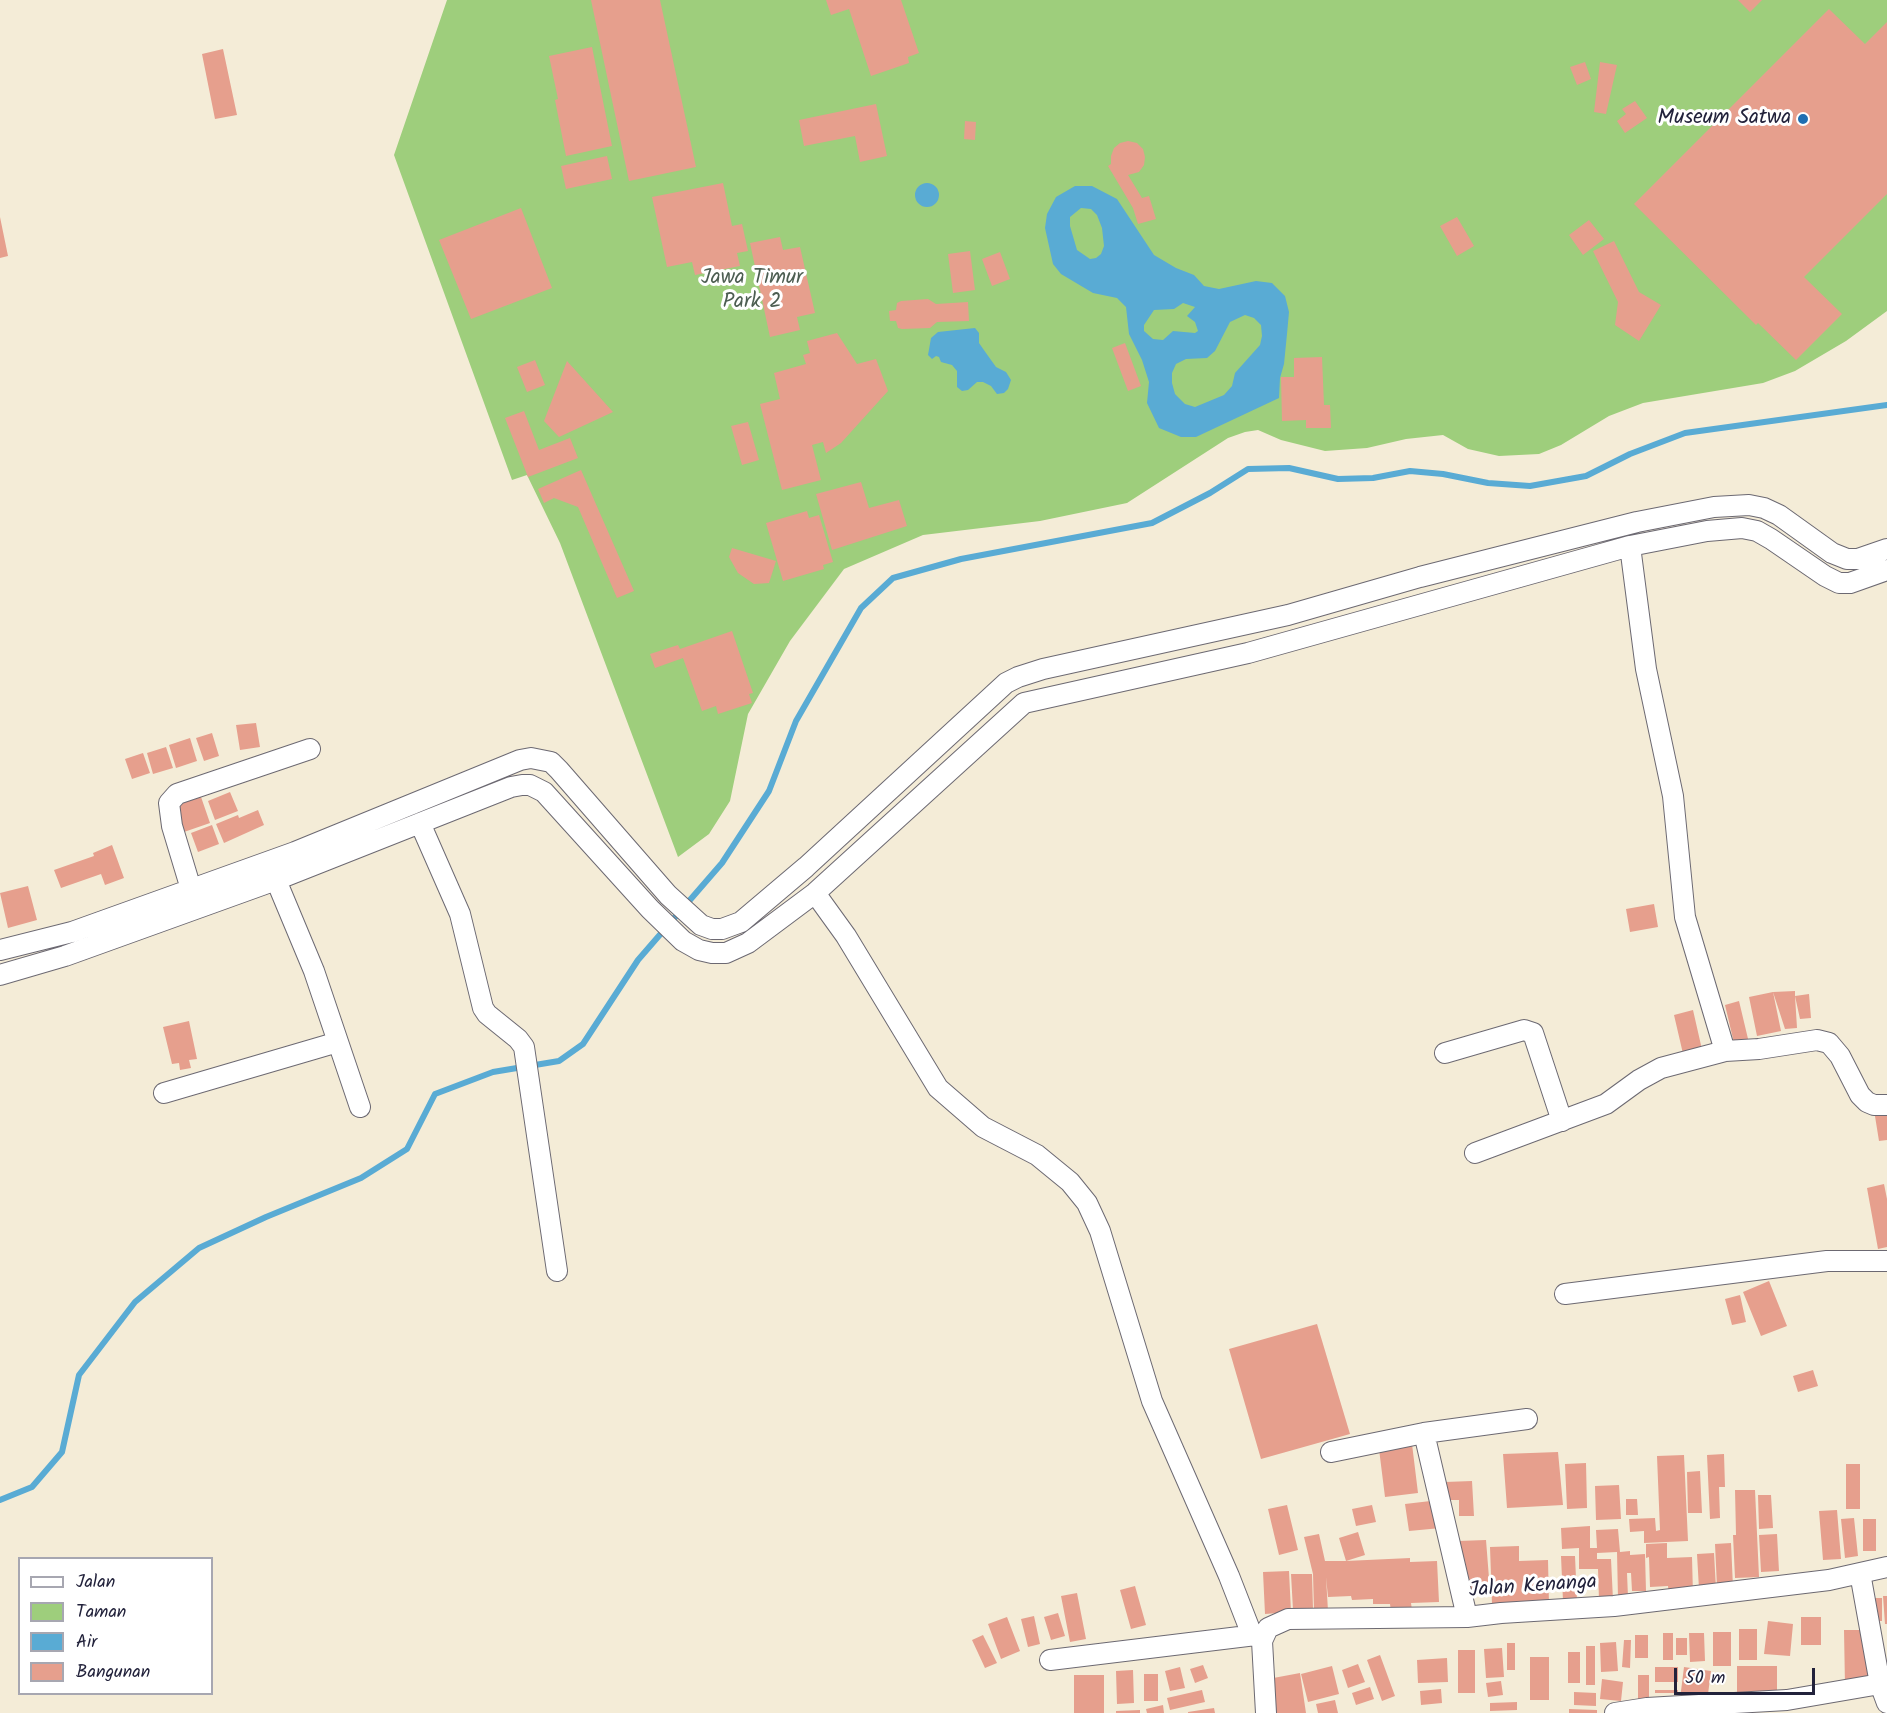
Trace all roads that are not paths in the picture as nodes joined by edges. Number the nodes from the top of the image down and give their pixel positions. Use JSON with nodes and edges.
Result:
{"nodes":[{"id":1,"x":1630,"y":546,"type":"junction"},
{"id":2,"x":1887,"y":549,"type":"edge"},
{"id":3,"x":1464,"y":567,"type":"junction"},
{"id":4,"x":1887,"y":570,"type":"edge"},
{"id":5,"x":1420,"y":577,"type":"junction"},
{"id":6,"x":1470,"y":591,"type":"junction"},
{"id":7,"x":1424,"y":602,"type":"junction"},
{"id":8,"x":309,"y":749,"type":"dead end"},
{"id":9,"x":420,"y":823,"type":"junction"},
{"id":10,"x":276,"y":880,"type":"junction"},
{"id":11,"x":191,"y":890,"type":"junction"},
{"id":12,"x":815,"y":893,"type":"junction"},
{"id":13,"x":667,"y":894,"type":"junction"},
{"id":14,"x":651,"y":910,"type":"junction"},
{"id":15,"x":108,"y":920,"type":"junction"},
{"id":16,"x":702,"y":926,"type":"junction"},
{"id":17,"x":114,"y":938,"type":"junction"},
{"id":18,"x":684,"y":941,"type":"junction"},
{"id":19,"x":0,"y":950,"type":"edge"},
{"id":20,"x":0,"y":975,"type":"edge"},
{"id":21,"x":338,"y":1042,"type":"junction"},
{"id":22,"x":1725,"y":1051,"type":"junction"},
{"id":23,"x":1445,"y":1053,"type":"dead end"},
{"id":24,"x":164,"y":1093,"type":"dead end"},
{"id":25,"x":1887,"y":1105,"type":"edge"},
{"id":26,"x":360,"y":1107,"type":"dead end"},
{"id":27,"x":1562,"y":1121,"type":"junction"},
{"id":28,"x":1475,"y":1153,"type":"dead end"},
{"id":29,"x":1887,"y":1262,"type":"edge"},
{"id":30,"x":557,"y":1271,"type":"dead end"},
{"id":31,"x":1565,"y":1294,"type":"dead end"},
{"id":32,"x":1527,"y":1419,"type":"dead end"},
{"id":33,"x":1424,"y":1433,"type":"junction"},
{"id":34,"x":1331,"y":1452,"type":"dead end"},
{"id":35,"x":1887,"y":1567,"type":"edge"},
{"id":36,"x":1860,"y":1573,"type":"junction"},
{"id":37,"x":1467,"y":1617,"type":"junction"},
{"id":38,"x":1258,"y":1635,"type":"junction"},
{"id":39,"x":1050,"y":1660,"type":"dead end"},
{"id":40,"x":1880,"y":1684,"type":"junction"},
{"id":41,"x":1887,"y":1704,"type":"edge"},
{"id":42,"x":1266,"y":1713,"type":"edge"},
{"id":43,"x":1615,"y":1713,"type":"edge"}],
"edges":[{"from":1,"to":4,"type":"street"},
{"from":1,"to":6,"type":"street"},
{"from":1,"to":22,"type":"street"},
{"from":2,"to":3,"type":"street"},
{"from":3,"to":5,"type":"street"},
{"from":3,"to":6,"type":"street"},
{"from":5,"to":7,"type":"street"},
{"from":5,"to":16,"type":"street"},
{"from":6,"to":7,"type":"street"},
{"from":7,"to":12,"type":"street"},
{"from":8,"to":11,"type":"street"},
{"from":9,"to":10,"type":"street"},
{"from":9,"to":14,"type":"street"},
{"from":9,"to":30,"type":"street"},
{"from":10,"to":17,"type":"street"},
{"from":10,"to":21,"type":"street"},
{"from":11,"to":13,"type":"street"},
{"from":11,"to":15,"type":"street"},
{"from":12,"to":18,"type":"street"},
{"from":12,"to":38,"type":"street"},
{"from":13,"to":14,"type":"street"},
{"from":13,"to":16,"type":"street"},
{"from":14,"to":18,"type":"street"},
{"from":15,"to":17,"type":"street"},
{"from":15,"to":19,"type":"street"},
{"from":16,"to":18,"type":"street"},
{"from":17,"to":20,"type":"street"},
{"from":21,"to":24,"type":"street"},
{"from":21,"to":26,"type":"street"},
{"from":22,"to":25,"type":"street"},
{"from":22,"to":27,"type":"street"},
{"from":23,"to":27,"type":"street"},
{"from":27,"to":28,"type":"street"},
{"from":29,"to":31,"type":"street"},
{"from":32,"to":33,"type":"street"},
{"from":33,"to":34,"type":"street"},
{"from":33,"to":37,"type":"street"},
{"from":35,"to":36,"type":"street","name":"Jalan Kenanga"},
{"from":36,"to":37,"type":"street","name":"Jalan Kenanga"},
{"from":36,"to":40,"type":"street"},
{"from":37,"to":38,"type":"street","name":"Jalan Kenanga"},
{"from":38,"to":39,"type":"street"},
{"from":38,"to":42,"type":"street"},
{"from":40,"to":41,"type":"street"},
{"from":40,"to":43,"type":"street"}]}
